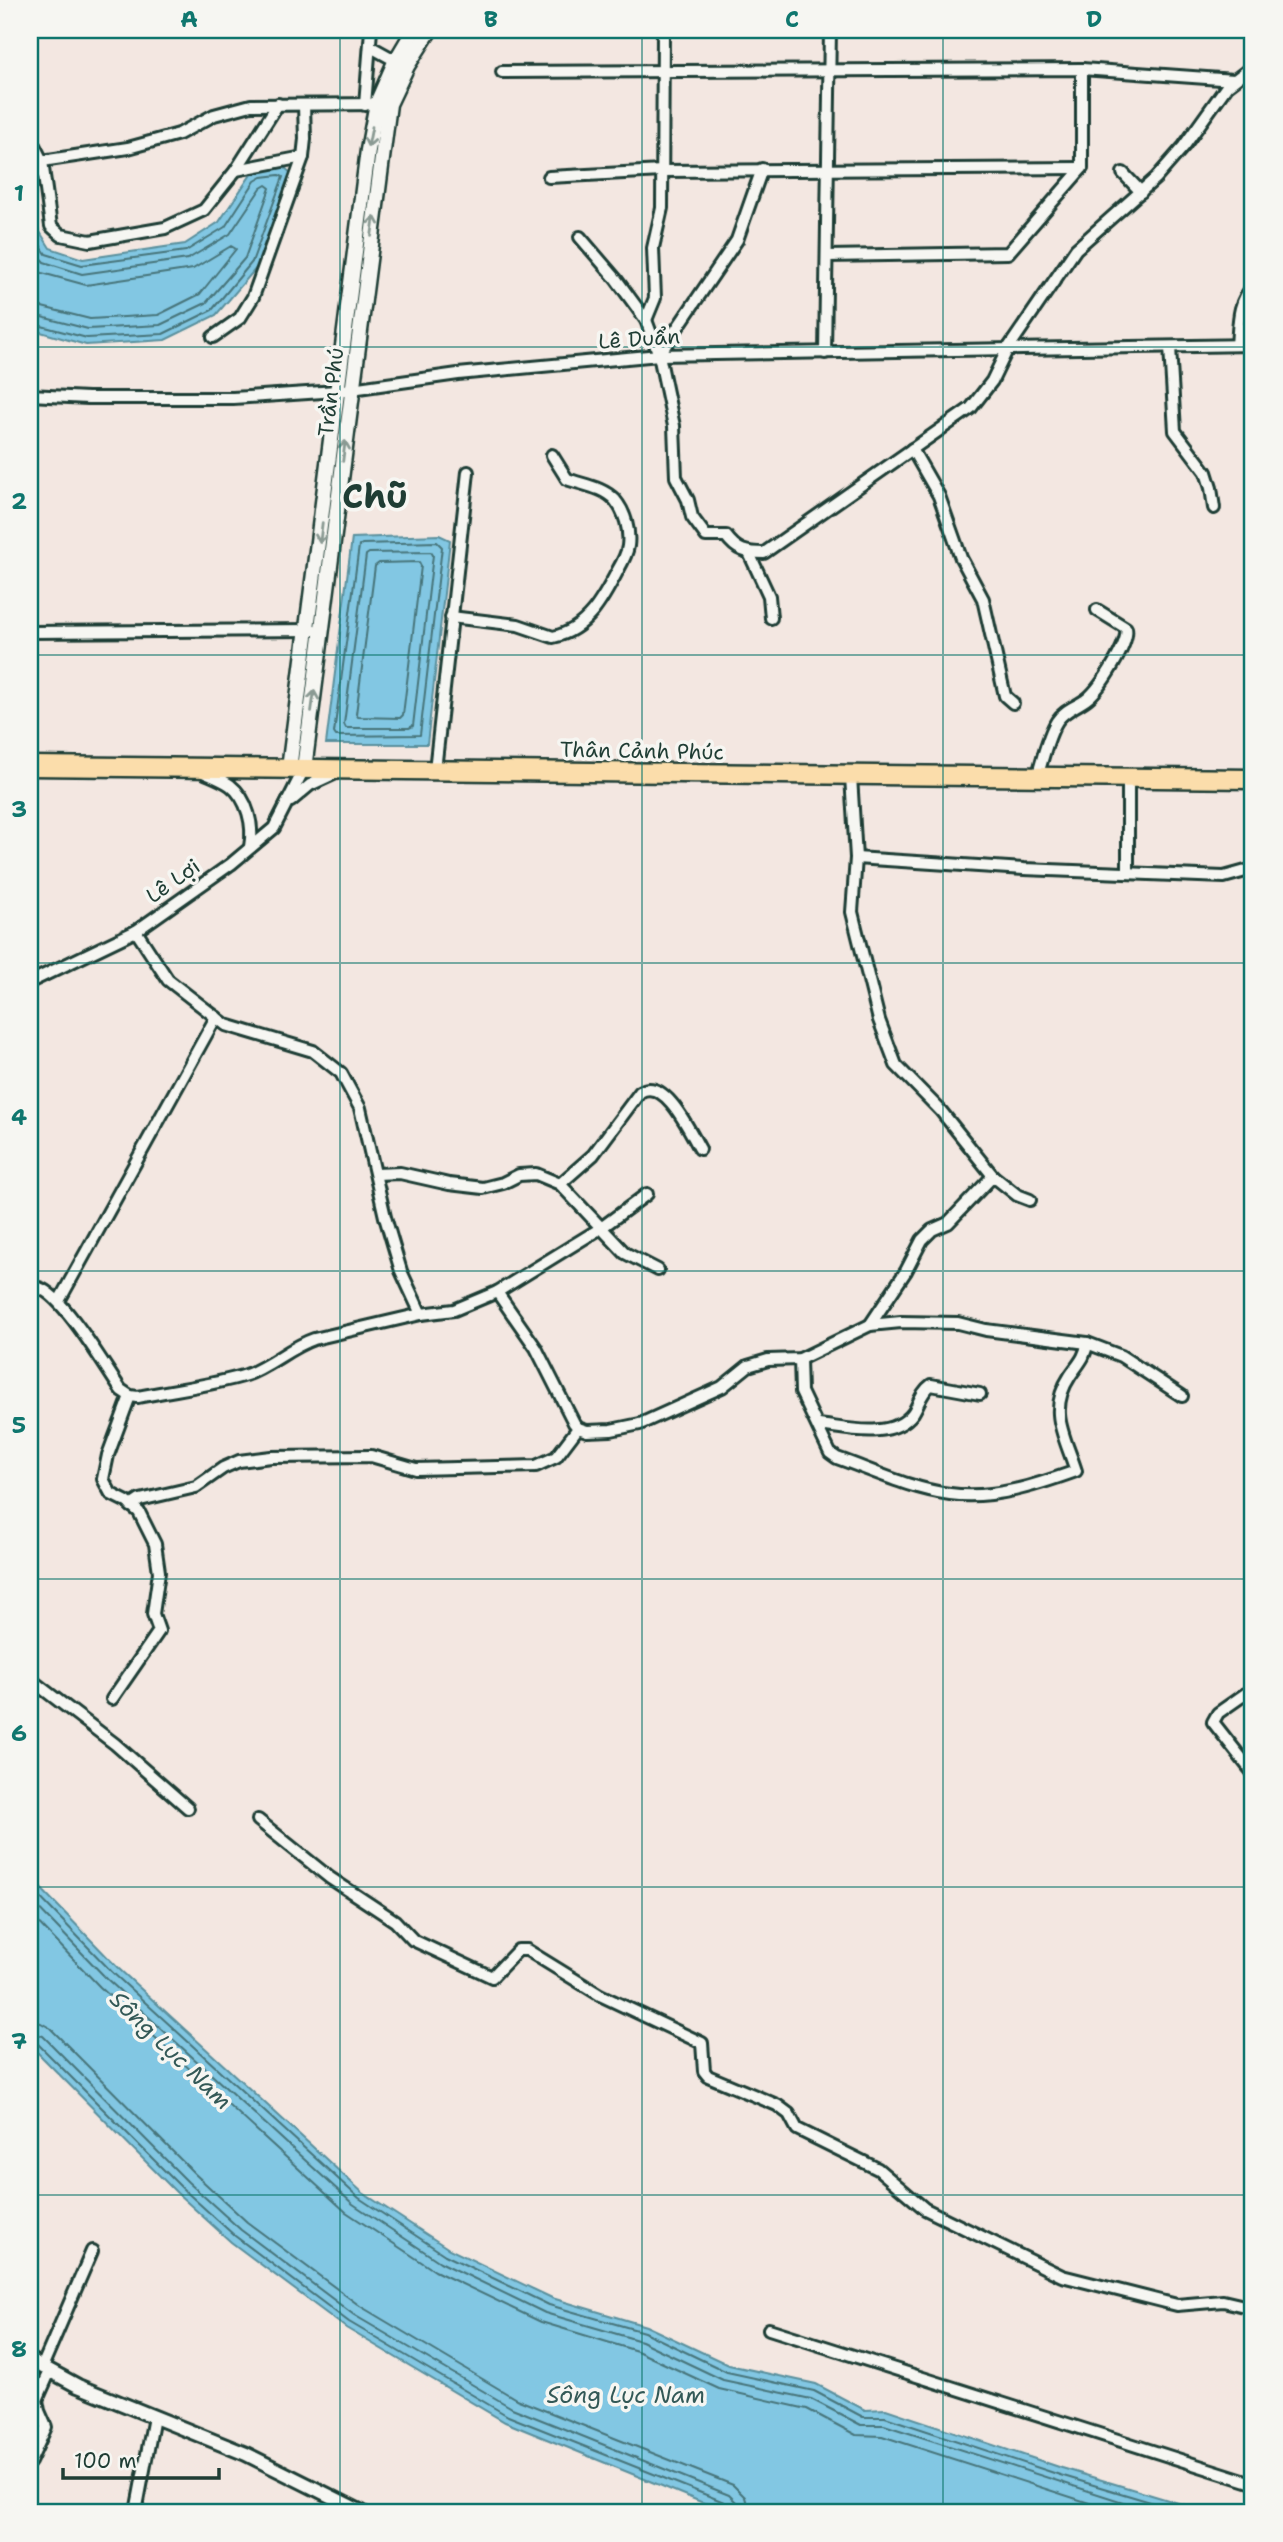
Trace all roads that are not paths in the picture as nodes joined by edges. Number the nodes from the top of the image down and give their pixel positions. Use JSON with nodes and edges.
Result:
{"nodes":[{"id":1,"x":371,"y":30,"type":"edge"},
{"id":2,"x":414,"y":30,"type":"edge"},
{"id":3,"x":430,"y":30,"type":"edge"},
{"id":4,"x":663,"y":30,"type":"edge"},
{"id":5,"x":830,"y":30,"type":"edge"},
{"id":6,"x":371,"y":47,"type":"junction"},
{"id":7,"x":401,"y":64,"type":"junction"},
{"id":8,"x":1253,"y":66,"type":"edge"},
{"id":9,"x":1082,"y":69,"type":"junction"},
{"id":10,"x":830,"y":70,"type":"junction"},
{"id":11,"x":662,"y":71,"type":"junction"},
{"id":12,"x":502,"y":72,"type":"dead end"},
{"id":13,"x":1234,"y":80,"type":"junction"},
{"id":14,"x":278,"y":104,"type":"junction"},
{"id":15,"x":377,"y":104,"type":"junction"},
{"id":16,"x":304,"y":105,"type":"junction"},
{"id":17,"x":30,"y":137,"type":"edge"},
{"id":18,"x":303,"y":157,"type":"junction"},
{"id":19,"x":42,"y":160,"type":"junction"},
{"id":20,"x":1082,"y":168,"type":"junction"},
{"id":21,"x":762,"y":169,"type":"junction"},
{"id":22,"x":828,"y":169,"type":"junction"},
{"id":23,"x":236,"y":170,"type":"junction"},
{"id":24,"x":662,"y":171,"type":"junction"},
{"id":25,"x":1123,"y":173,"type":"dead end"},
{"id":26,"x":550,"y":177,"type":"dead end"},
{"id":27,"x":1141,"y":192,"type":"junction"},
{"id":28,"x":580,"y":237,"type":"dead end"},
{"id":29,"x":827,"y":256,"type":"junction"},
{"id":30,"x":1253,"y":288,"type":"edge"},
{"id":31,"x":646,"y":320,"type":"junction"},
{"id":32,"x":213,"y":337,"type":"dead end"},
{"id":33,"x":1237,"y":345,"type":"junction"},
{"id":34,"x":1253,"y":345,"type":"edge"},
{"id":35,"x":1170,"y":347,"type":"junction"},
{"id":36,"x":1007,"y":350,"type":"junction"},
{"id":37,"x":825,"y":353,"type":"junction"},
{"id":38,"x":659,"y":355,"type":"junction"},
{"id":39,"x":352,"y":389,"type":"junction"},
{"id":40,"x":337,"y":391,"type":"junction"},
{"id":41,"x":30,"y":395,"type":"edge"},
{"id":42,"x":912,"y":450,"type":"junction"},
{"id":43,"x":552,"y":454,"type":"dead end"},
{"id":44,"x":468,"y":472,"type":"dead end"},
{"id":45,"x":1214,"y":509,"type":"dead end"},
{"id":46,"x":749,"y":553,"type":"junction"},
{"id":47,"x":1097,"y":610,"type":"dead end"},
{"id":48,"x":451,"y":617,"type":"junction"},
{"id":49,"x":771,"y":618,"type":"dead end"},
{"id":50,"x":316,"y":630,"type":"junction"},
{"id":51,"x":30,"y":632,"type":"edge"},
{"id":52,"x":1013,"y":703,"type":"dead end"},
{"id":53,"x":30,"y":766,"type":"edge"},
{"id":54,"x":193,"y":768,"type":"junction"},
{"id":55,"x":297,"y":769,"type":"junction"},
{"id":56,"x":343,"y":769,"type":"junction"},
{"id":57,"x":435,"y":770,"type":"junction"},
{"id":58,"x":851,"y":776,"type":"junction"},
{"id":59,"x":1037,"y":777,"type":"junction"},
{"id":60,"x":1128,"y":778,"type":"junction"},
{"id":61,"x":1253,"y":779,"type":"edge"},
{"id":62,"x":289,"y":803,"type":"junction"},
{"id":63,"x":250,"y":847,"type":"junction"},
{"id":64,"x":856,"y":858,"type":"junction"},
{"id":65,"x":1253,"y":869,"type":"edge"},
{"id":66,"x":1128,"y":873,"type":"junction"},
{"id":67,"x":136,"y":931,"type":"junction"},
{"id":68,"x":30,"y":982,"type":"edge"},
{"id":69,"x":216,"y":1017,"type":"junction"},
{"id":70,"x":701,"y":1149,"type":"dead end"},
{"id":71,"x":376,"y":1174,"type":"junction"},
{"id":72,"x":993,"y":1176,"type":"junction"},
{"id":73,"x":560,"y":1184,"type":"junction"},
{"id":74,"x":647,"y":1194,"type":"dead end"},
{"id":75,"x":1031,"y":1200,"type":"dead end"},
{"id":76,"x":601,"y":1228,"type":"junction"},
{"id":77,"x":658,"y":1270,"type":"dead end"},
{"id":78,"x":497,"y":1292,"type":"junction"},
{"id":79,"x":30,"y":1293,"type":"edge"},
{"id":80,"x":59,"y":1301,"type":"junction"},
{"id":81,"x":421,"y":1314,"type":"junction"},
{"id":82,"x":870,"y":1325,"type":"junction"},
{"id":83,"x":1087,"y":1343,"type":"junction"},
{"id":84,"x":800,"y":1359,"type":"junction"},
{"id":85,"x":980,"y":1394,"type":"dead end"},
{"id":86,"x":130,"y":1396,"type":"junction"},
{"id":87,"x":1182,"y":1396,"type":"dead end"},
{"id":88,"x":818,"y":1425,"type":"junction"},
{"id":89,"x":578,"y":1428,"type":"junction"},
{"id":90,"x":131,"y":1506,"type":"junction"},
{"id":91,"x":30,"y":1679,"type":"edge"},
{"id":92,"x":1248,"y":1692,"type":"dead end"},
{"id":93,"x":112,"y":1699,"type":"dead end"},
{"id":94,"x":1253,"y":1773,"type":"edge"},
{"id":95,"x":188,"y":1808,"type":"dead end"},
{"id":96,"x":258,"y":1820,"type":"dead end"},
{"id":97,"x":92,"y":2251,"type":"dead end"},
{"id":98,"x":1253,"y":2308,"type":"edge"},
{"id":99,"x":769,"y":2329,"type":"dead end"},
{"id":100,"x":41,"y":2366,"type":"edge"},
{"id":101,"x":154,"y":2417,"type":"junction"},
{"id":102,"x":30,"y":2462,"type":"edge"},
{"id":103,"x":1253,"y":2483,"type":"edge"},
{"id":104,"x":136,"y":2512,"type":"edge"},
{"id":105,"x":362,"y":2512,"type":"edge"}],
"edges":[{"from":1,"to":6,"type":"street","name":"Trần Phú"},
{"from":2,"to":7,"type":"main road","name":"Trần Phú"},
{"from":3,"to":7,"type":"main road","name":"Trần Phú"},
{"from":4,"to":11,"type":"street"},
{"from":5,"to":10,"type":"street"},
{"from":6,"to":7,"type":"street"},
{"from":6,"to":15,"type":"street","name":"Trần Phú"},
{"from":7,"to":15,"type":"main road","name":"Trần Phú"},
{"from":8,"to":13,"type":"street"},
{"from":9,"to":10,"type":"street"},
{"from":9,"to":13,"type":"street"},
{"from":9,"to":20,"type":"street"},
{"from":10,"to":11,"type":"street"},
{"from":10,"to":22,"type":"street"},
{"from":11,"to":12,"type":"street"},
{"from":11,"to":24,"type":"street"},
{"from":13,"to":27,"type":"street"},
{"from":14,"to":16,"type":"street"},
{"from":14,"to":19,"type":"street"},
{"from":14,"to":23,"type":"street"},
{"from":15,"to":16,"type":"street"},
{"from":39,"to":15,"type":"main road","name":"Trần Phú","one_way":true},
{"from":15,"to":40,"type":"main road","name":"Trần Phú","one_way":true},
{"from":16,"to":18,"type":"street"},
{"from":17,"to":19,"type":"street"},
{"from":18,"to":23,"type":"street"},
{"from":18,"to":32,"type":"street"},
{"from":19,"to":23,"type":"street"},
{"from":20,"to":22,"type":"street"},
{"from":20,"to":29,"type":"street"},
{"from":21,"to":22,"type":"street"},
{"from":21,"to":24,"type":"street"},
{"from":21,"to":38,"type":"street"},
{"from":22,"to":29,"type":"street"},
{"from":24,"to":26,"type":"street"},
{"from":24,"to":31,"type":"street"},
{"from":25,"to":27,"type":"street"},
{"from":27,"to":36,"type":"street"},
{"from":28,"to":31,"type":"street"},
{"from":29,"to":37,"type":"street"},
{"from":30,"to":33,"type":"street"},
{"from":31,"to":38,"type":"street"},
{"from":33,"to":34,"type":"street","name":"Lê Duẩn"},
{"from":33,"to":35,"type":"street","name":"Lê Duẩn"},
{"from":35,"to":36,"type":"street","name":"Lê Duẩn"},
{"from":35,"to":45,"type":"street"},
{"from":36,"to":37,"type":"street","name":"Lê Duẩn"},
{"from":36,"to":42,"type":"street"},
{"from":37,"to":38,"type":"street","name":"Lê Duẩn"},
{"from":38,"to":39,"type":"street","name":"Lê Duẩn"},
{"from":38,"to":46,"type":"street"},
{"from":39,"to":40,"type":"street","name":"Lê Duẩn"},
{"from":50,"to":39,"type":"main road","name":"Trần Phú","one_way":true},
{"from":40,"to":41,"type":"street","name":"Lê Duẩn"},
{"from":40,"to":50,"type":"main road","name":"Trần Phú","one_way":true},
{"from":42,"to":46,"type":"street"},
{"from":42,"to":52,"type":"street"},
{"from":43,"to":48,"type":"street"},
{"from":44,"to":48,"type":"street"},
{"from":46,"to":49,"type":"street"},
{"from":47,"to":59,"type":"street"},
{"from":48,"to":57,"type":"street"},
{"from":50,"to":51,"type":"street"},
{"from":50,"to":55,"type":"main road","name":"Trần Phú"},
{"from":53,"to":54,"type":"highway","name":"Thân Cảnh Phúc"},
{"from":54,"to":55,"type":"highway","name":"Thân Cảnh Phúc"},
{"from":54,"to":63,"type":"street"},
{"from":55,"to":56,"type":"highway","name":"Thân Cảnh Phúc"},
{"from":55,"to":62,"type":"street"},
{"from":56,"to":57,"type":"highway","name":"Thân Cảnh Phúc"},
{"from":56,"to":62,"type":"street","name":"Lê Lợi"},
{"from":57,"to":58,"type":"highway","name":"Thân Cảnh Phúc"},
{"from":58,"to":59,"type":"highway","name":"Thân Cảnh Phúc"},
{"from":58,"to":64,"type":"street"},
{"from":59,"to":60,"type":"highway","name":"Thân Cảnh Phúc"},
{"from":60,"to":61,"type":"highway","name":"Thân Cảnh Phúc"},
{"from":60,"to":66,"type":"street"},
{"from":62,"to":63,"type":"street","name":"Lê Lợi"},
{"from":63,"to":67,"type":"street","name":"Lê Lợi"},
{"from":64,"to":66,"type":"street"},
{"from":64,"to":72,"type":"street"},
{"from":65,"to":66,"type":"street"},
{"from":67,"to":68,"type":"street","name":"Lê Lợi"},
{"from":67,"to":69,"type":"street"},
{"from":69,"to":71,"type":"street"},
{"from":69,"to":80,"type":"street"},
{"from":70,"to":73,"type":"street"},
{"from":71,"to":73,"type":"street"},
{"from":71,"to":81,"type":"street"},
{"from":72,"to":75,"type":"street"},
{"from":72,"to":82,"type":"street"},
{"from":73,"to":76,"type":"street"},
{"from":74,"to":76,"type":"street"},
{"from":76,"to":77,"type":"street"},
{"from":76,"to":78,"type":"street"},
{"from":78,"to":81,"type":"street"},
{"from":78,"to":89,"type":"street"},
{"from":79,"to":80,"type":"street"},
{"from":80,"to":86,"type":"street"},
{"from":81,"to":86,"type":"street"},
{"from":82,"to":83,"type":"street"},
{"from":82,"to":84,"type":"street"},
{"from":83,"to":87,"type":"street"},
{"from":83,"to":88,"type":"street"},
{"from":84,"to":88,"type":"street"},
{"from":84,"to":89,"type":"street"},
{"from":85,"to":88,"type":"street"},
{"from":86,"to":90,"type":"street"},
{"from":89,"to":90,"type":"street"},
{"from":90,"to":93,"type":"street"},
{"from":91,"to":95,"type":"street"},
{"from":92,"to":94,"type":"street"},
{"from":96,"to":98,"type":"street"},
{"from":97,"to":100,"type":"street"},
{"from":99,"to":103,"type":"street"},
{"from":100,"to":101,"type":"street"},
{"from":100,"to":102,"type":"street"},
{"from":101,"to":104,"type":"street"},
{"from":101,"to":105,"type":"street"}]}
